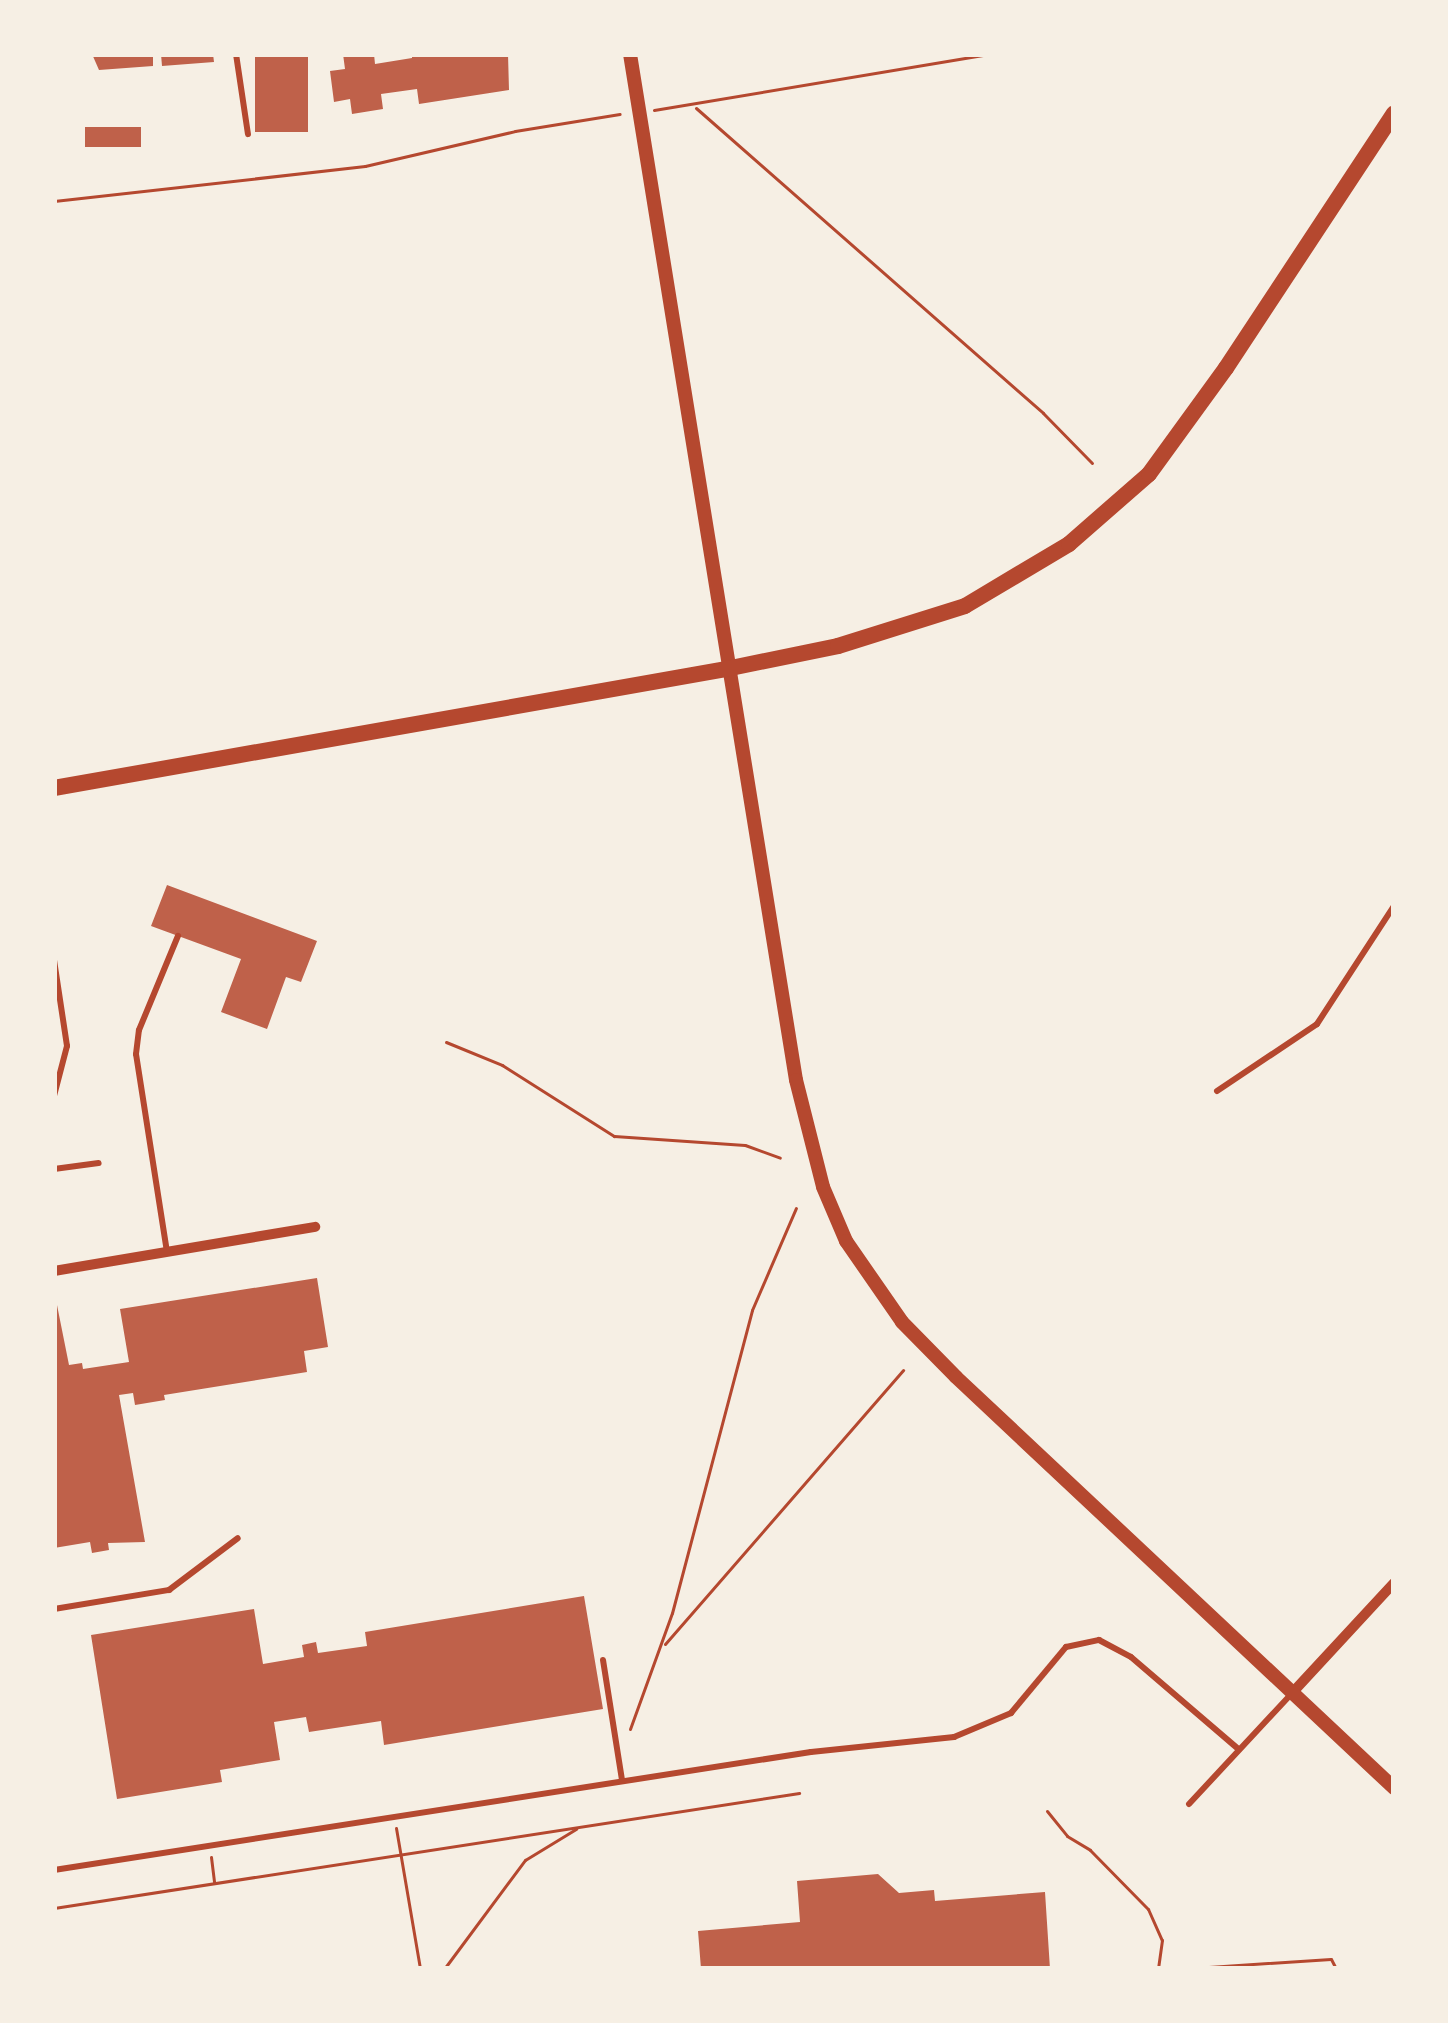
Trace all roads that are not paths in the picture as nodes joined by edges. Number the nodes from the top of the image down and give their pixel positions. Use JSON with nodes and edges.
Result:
{"nodes":[{"id":1,"x":236,"y":54,"type":"edge"},
{"id":2,"x":631,"y":54,"type":"edge"},
{"id":3,"x":1394,"y":113,"type":"edge"},
{"id":4,"x":248,"y":134,"type":"dead end"},
{"id":5,"x":726,"y":669,"type":"junction"},
{"id":6,"x":54,"y":788,"type":"edge"},
{"id":7,"x":1394,"y":906,"type":"edge"},
{"id":8,"x":178,"y":936,"type":"dead end"},
{"id":9,"x":54,"y":960,"type":"edge"},
{"id":10,"x":1217,"y":1091,"type":"dead end"},
{"id":11,"x":54,"y":1096,"type":"edge"},
{"id":12,"x":99,"y":1163,"type":"dead end"},
{"id":13,"x":54,"y":1168,"type":"edge"},
{"id":14,"x":316,"y":1227,"type":"dead end"},
{"id":15,"x":167,"y":1252,"type":"junction"},
{"id":16,"x":54,"y":1270,"type":"edge"},
{"id":17,"x":238,"y":1538,"type":"dead end"},
{"id":18,"x":1394,"y":1583,"type":"edge"},
{"id":19,"x":54,"y":1610,"type":"edge"},
{"id":20,"x":603,"y":1660,"type":"dead end"},
{"id":21,"x":1293,"y":1692,"type":"junction"},
{"id":22,"x":1238,"y":1748,"type":"junction"},
{"id":23,"x":622,"y":1780,"type":"junction"},
{"id":24,"x":1394,"y":1788,"type":"edge"},
{"id":25,"x":1189,"y":1804,"type":"dead end"},
{"id":26,"x":54,"y":1870,"type":"edge"}],
"edges":[{"from":1,"to":4,"type":"lane"},
{"from":2,"to":5,"type":"street"},
{"from":3,"to":5,"type":"main road"},
{"from":5,"to":6,"type":"main road"},
{"from":5,"to":21,"type":"street"},
{"from":7,"to":10,"type":"lane"},
{"from":8,"to":15,"type":"lane"},
{"from":9,"to":11,"type":"lane"},
{"from":12,"to":13,"type":"lane"},
{"from":14,"to":15,"type":"street"},
{"from":15,"to":16,"type":"street"},
{"from":17,"to":19,"type":"lane"},
{"from":18,"to":21,"type":"street"},
{"from":20,"to":23,"type":"lane"},
{"from":21,"to":22,"type":"lane"},
{"from":21,"to":24,"type":"street"},
{"from":22,"to":23,"type":"lane"},
{"from":22,"to":25,"type":"lane"},
{"from":23,"to":26,"type":"lane"}]}
